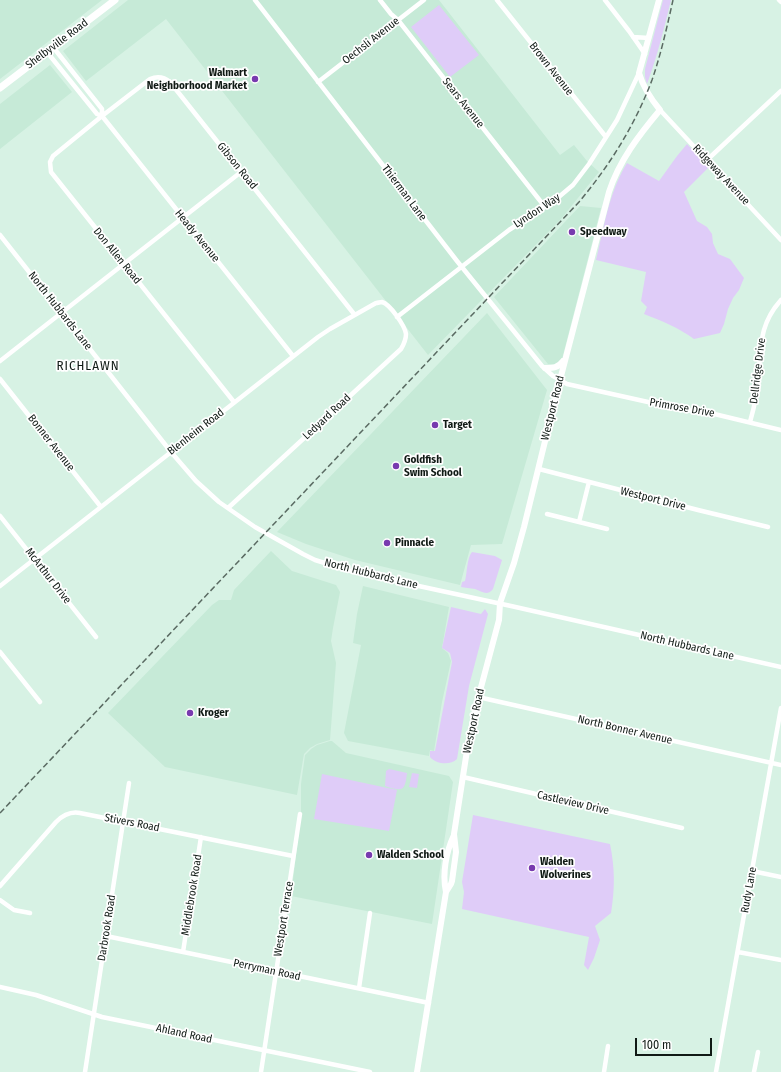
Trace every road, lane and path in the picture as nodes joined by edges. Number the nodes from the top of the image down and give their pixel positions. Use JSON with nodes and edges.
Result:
{"nodes":[{"id":1,"x":115,"y":0,"type":"edge"},
{"id":2,"x":254,"y":0,"type":"edge"},
{"id":3,"x":380,"y":0,"type":"edge"},
{"id":4,"x":424,"y":0,"type":"edge"},
{"id":5,"x":497,"y":0,"type":"edge"},
{"id":6,"x":605,"y":0,"type":"edge"},
{"id":7,"x":659,"y":0,"type":"edge"},
{"id":8,"x":398,"y":20,"type":"junction"},
{"id":9,"x":633,"y":37,"type":"junction"},
{"id":10,"x":649,"y":38,"type":"junction"},
{"id":11,"x":50,"y":49,"type":"junction"},
{"id":12,"x":645,"y":54,"type":"junction"},
{"id":13,"x":639,"y":73,"type":"junction"},
{"id":14,"x":318,"y":82,"type":"junction"},
{"id":15,"x":0,"y":88,"type":"edge"},
{"id":16,"x":781,"y":91,"type":"edge"},
{"id":17,"x":660,"y":110,"type":"junction"},
{"id":18,"x":102,"y":116,"type":"junction"},
{"id":19,"x":606,"y":137,"type":"junction"},
{"id":20,"x":707,"y":160,"type":"junction"},
{"id":21,"x":242,"y":172,"type":"junction"},
{"id":22,"x":545,"y":207,"type":"junction"},
{"id":23,"x":182,"y":218,"type":"junction"},
{"id":24,"x":0,"y":236,"type":"edge"},
{"id":25,"x":781,"y":240,"type":"edge"},
{"id":26,"x":124,"y":264,"type":"junction"},
{"id":27,"x":462,"y":266,"type":"junction"},
{"id":28,"x":781,"y":300,"type":"edge"},
{"id":29,"x":62,"y":313,"type":"junction"},
{"id":30,"x":354,"y":314,"type":"junction"},
{"id":31,"x":397,"y":317,"type":"junction"},
{"id":32,"x":293,"y":356,"type":"junction"},
{"id":33,"x":565,"y":358,"type":"junction"},
{"id":34,"x":0,"y":360,"type":"edge"},
{"id":35,"x":545,"y":368,"type":"junction"},
{"id":36,"x":0,"y":379,"type":"edge"},
{"id":37,"x":560,"y":380,"type":"junction"},
{"id":38,"x":234,"y":402,"type":"junction"},
{"id":39,"x":750,"y":422,"type":"junction"},
{"id":40,"x":781,"y":430,"type":"edge"},
{"id":41,"x":171,"y":452,"type":"junction"},
{"id":42,"x":539,"y":469,"type":"junction"},
{"id":43,"x":589,"y":482,"type":"junction"},
{"id":44,"x":101,"y":507,"type":"junction"},
{"id":45,"x":228,"y":508,"type":"junction"},
{"id":46,"x":547,"y":514,"type":"dead end"},
{"id":47,"x":0,"y":516,"type":"edge"},
{"id":48,"x":579,"y":522,"type":"junction"},
{"id":49,"x":768,"y":527,"type":"dead end"},
{"id":50,"x":607,"y":529,"type":"dead end"},
{"id":51,"x":34,"y":559,"type":"junction"},
{"id":52,"x":0,"y":586,"type":"edge"},
{"id":53,"x":500,"y":603,"type":"junction"},
{"id":54,"x":96,"y":637,"type":"dead end"},
{"id":55,"x":0,"y":652,"type":"edge"},
{"id":56,"x":781,"y":667,"type":"edge"},
{"id":57,"x":478,"y":697,"type":"junction"},
{"id":58,"x":40,"y":702,"type":"dead end"},
{"id":59,"x":781,"y":708,"type":"edge"},
{"id":60,"x":771,"y":764,"type":"junction"},
{"id":61,"x":781,"y":765,"type":"edge"},
{"id":62,"x":463,"y":777,"type":"junction"},
{"id":63,"x":129,"y":783,"type":"dead end"},
{"id":64,"x":300,"y":814,"type":"dead end"},
{"id":65,"x":123,"y":822,"type":"junction"},
{"id":66,"x":682,"y":828,"type":"dead end"},
{"id":67,"x":201,"y":837,"type":"junction"},
{"id":68,"x":294,"y":856,"type":"junction"},
{"id":69,"x":752,"y":872,"type":"junction"},
{"id":70,"x":781,"y":876,"type":"edge"},
{"id":71,"x":0,"y":886,"type":"edge"},
{"id":72,"x":0,"y":900,"type":"edge"},
{"id":73,"x":30,"y":913,"type":"dead end"},
{"id":74,"x":370,"y":913,"type":"dead end"},
{"id":75,"x":106,"y":936,"type":"junction"},
{"id":76,"x":183,"y":952,"type":"junction"},
{"id":77,"x":738,"y":952,"type":"junction"},
{"id":78,"x":781,"y":960,"type":"edge"},
{"id":79,"x":276,"y":972,"type":"junction"},
{"id":80,"x":0,"y":987,"type":"edge"},
{"id":81,"x":359,"y":988,"type":"junction"},
{"id":82,"x":428,"y":1002,"type":"junction"},
{"id":83,"x":94,"y":1015,"type":"junction"},
{"id":84,"x":608,"y":1046,"type":"dead end"},
{"id":85,"x":264,"y":1050,"type":"junction"},
{"id":86,"x":758,"y":1052,"type":"dead end"},
{"id":87,"x":85,"y":1072,"type":"edge"},
{"id":88,"x":261,"y":1072,"type":"edge"},
{"id":89,"x":370,"y":1072,"type":"edge"},
{"id":90,"x":418,"y":1072,"type":"edge"},
{"id":91,"x":604,"y":1072,"type":"edge"},
{"id":92,"x":716,"y":1072,"type":"edge"},
{"id":93,"x":754,"y":1072,"type":"edge"}],
"edges":[{"from":1,"to":11,"type":"main road","name":"Shelbyville Road"},
{"from":2,"to":14,"type":"street","name":"Thierman Lane"},
{"from":3,"to":8,"type":"street","name":"Sears Avenue"},
{"from":4,"to":8,"type":"street","name":"Oechsli Avenue"},
{"from":5,"to":19,"type":"street","name":"Brown Avenue"},
{"from":6,"to":9,"type":"street"},
{"from":7,"to":10,"type":"main road"},
{"from":8,"to":14,"type":"street","name":"Oechsli Avenue"},
{"from":8,"to":22,"type":"street","name":"Sears Avenue"},
{"from":9,"to":10,"type":"street"},
{"from":9,"to":12,"type":"street"},
{"from":10,"to":12,"type":"main road"},
{"from":11,"to":15,"type":"main road","name":"Shelbyville Road"},
{"from":11,"to":18,"type":"street","name":"Heady Avenue"},
{"from":12,"to":13,"type":"main road"},
{"from":13,"to":17,"type":"main road"},
{"from":13,"to":19,"type":"street","name":"Lyndon Way"},
{"from":14,"to":27,"type":"street","name":"Thierman Lane"},
{"from":16,"to":20,"type":"street"},
{"from":17,"to":20,"type":"street","name":"Ridgeway Avenue"},
{"from":17,"to":33,"type":"main road","name":"Westport Road"},
{"from":18,"to":21,"type":"street","name":"Gibson Road"},
{"from":18,"to":23,"type":"street","name":"Heady Avenue"},
{"from":18,"to":26,"type":"street","name":"Don Allen Road"},
{"from":19,"to":22,"type":"street","name":"Lyndon Way"},
{"from":20,"to":25,"type":"street","name":"Ridgeway Avenue"},
{"from":21,"to":23,"type":"street"},
{"from":21,"to":30,"type":"street","name":"Gibson Road"},
{"from":22,"to":27,"type":"street","name":"Lyndon Way"},
{"from":23,"to":26,"type":"street"},
{"from":23,"to":32,"type":"street","name":"Heady Avenue"},
{"from":24,"to":29,"type":"street","name":"North Hubbards Lane"},
{"from":26,"to":29,"type":"street"},
{"from":26,"to":38,"type":"street","name":"Don Allen Road"},
{"from":27,"to":31,"type":"street","name":"Lyndon Way"},
{"from":27,"to":35,"type":"street","name":"Thierman Lane"},
{"from":28,"to":39,"type":"street","name":"Dellridge Drive"},
{"from":29,"to":34,"type":"street"},
{"from":29,"to":41,"type":"street","name":"North Hubbards Lane"},
{"from":30,"to":31,"type":"street","name":"Blenheim Road"},
{"from":30,"to":32,"type":"street","name":"Blenheim Road"},
{"from":31,"to":45,"type":"street","name":"Ledyard Road"},
{"from":32,"to":38,"type":"street","name":"Blenheim Road"},
{"from":33,"to":35,"type":"main road"},
{"from":33,"to":37,"type":"main road","name":"Westport Road"},
{"from":35,"to":37,"type":"street","name":"Thierman Lane"},
{"from":36,"to":44,"type":"street","name":"Bonner Avenue"},
{"from":37,"to":39,"type":"street","name":"Primrose Drive"},
{"from":37,"to":42,"type":"main road","name":"Westport Road"},
{"from":38,"to":41,"type":"street","name":"Blenheim Road"},
{"from":39,"to":40,"type":"street","name":"Primrose Drive"},
{"from":41,"to":44,"type":"street","name":"Blenheim Road"},
{"from":41,"to":45,"type":"street","name":"North Hubbards Lane"},
{"from":42,"to":43,"type":"street","name":"Westport Drive"},
{"from":42,"to":53,"type":"main road","name":"Westport Road"},
{"from":43,"to":48,"type":"street"},
{"from":43,"to":49,"type":"street","name":"Westport Drive"},
{"from":44,"to":51,"type":"street","name":"Blenheim Road"},
{"from":45,"to":53,"type":"street","name":"North Hubbards Lane"},
{"from":46,"to":48,"type":"street"},
{"from":47,"to":51,"type":"street","name":"McArthur Drive"},
{"from":48,"to":50,"type":"street"},
{"from":51,"to":52,"type":"street","name":"Blenheim Road"},
{"from":51,"to":54,"type":"street","name":"McArthur Drive"},
{"from":53,"to":56,"type":"street","name":"North Hubbards Lane"},
{"from":53,"to":57,"type":"main road","name":"Westport Road"},
{"from":55,"to":58,"type":"street"},
{"from":57,"to":60,"type":"street","name":"North Bonner Avenue"},
{"from":57,"to":62,"type":"main road","name":"Westport Road"},
{"from":59,"to":60,"type":"street","name":"Rudy Lane"},
{"from":60,"to":61,"type":"street","name":"North Bonner Avenue"},
{"from":60,"to":69,"type":"street","name":"Rudy Lane"},
{"from":62,"to":66,"type":"street","name":"Castleview Drive"},
{"from":62,"to":82,"type":"main road","name":"Westport Road"},
{"from":63,"to":65,"type":"street","name":"Darbrook Road"},
{"from":64,"to":68,"type":"street","name":"Westport Terrace"},
{"from":65,"to":67,"type":"street","name":"Stivers Road"},
{"from":65,"to":71,"type":"street","name":"Stivers Road"},
{"from":65,"to":75,"type":"street","name":"Darbrook Road"},
{"from":67,"to":68,"type":"street","name":"Stivers Road"},
{"from":67,"to":76,"type":"street","name":"Middlebrook Road"},
{"from":68,"to":79,"type":"street","name":"Westport Terrace"},
{"from":69,"to":70,"type":"street"},
{"from":69,"to":77,"type":"street","name":"Rudy Lane"},
{"from":72,"to":73,"type":"street"},
{"from":74,"to":81,"type":"street"},
{"from":75,"to":76,"type":"street","name":"Perryman Road"},
{"from":75,"to":83,"type":"street","name":"Darbrook Road"},
{"from":76,"to":79,"type":"street","name":"Perryman Road"},
{"from":77,"to":78,"type":"street"},
{"from":77,"to":92,"type":"street","name":"Rudy Lane"},
{"from":79,"to":81,"type":"street","name":"Perryman Road"},
{"from":79,"to":85,"type":"street","name":"Westport Terrace"},
{"from":80,"to":83,"type":"street","name":"Ahland Road"},
{"from":81,"to":82,"type":"street","name":"Perryman Road"},
{"from":82,"to":90,"type":"main road","name":"Westport Road"},
{"from":83,"to":85,"type":"street","name":"Ahland Road"},
{"from":83,"to":87,"type":"street","name":"Darbrook Road"},
{"from":84,"to":91,"type":"street"},
{"from":85,"to":88,"type":"street","name":"Westport Terrace"},
{"from":85,"to":89,"type":"street","name":"Ahland Road"},
{"from":86,"to":93,"type":"street"}]}
